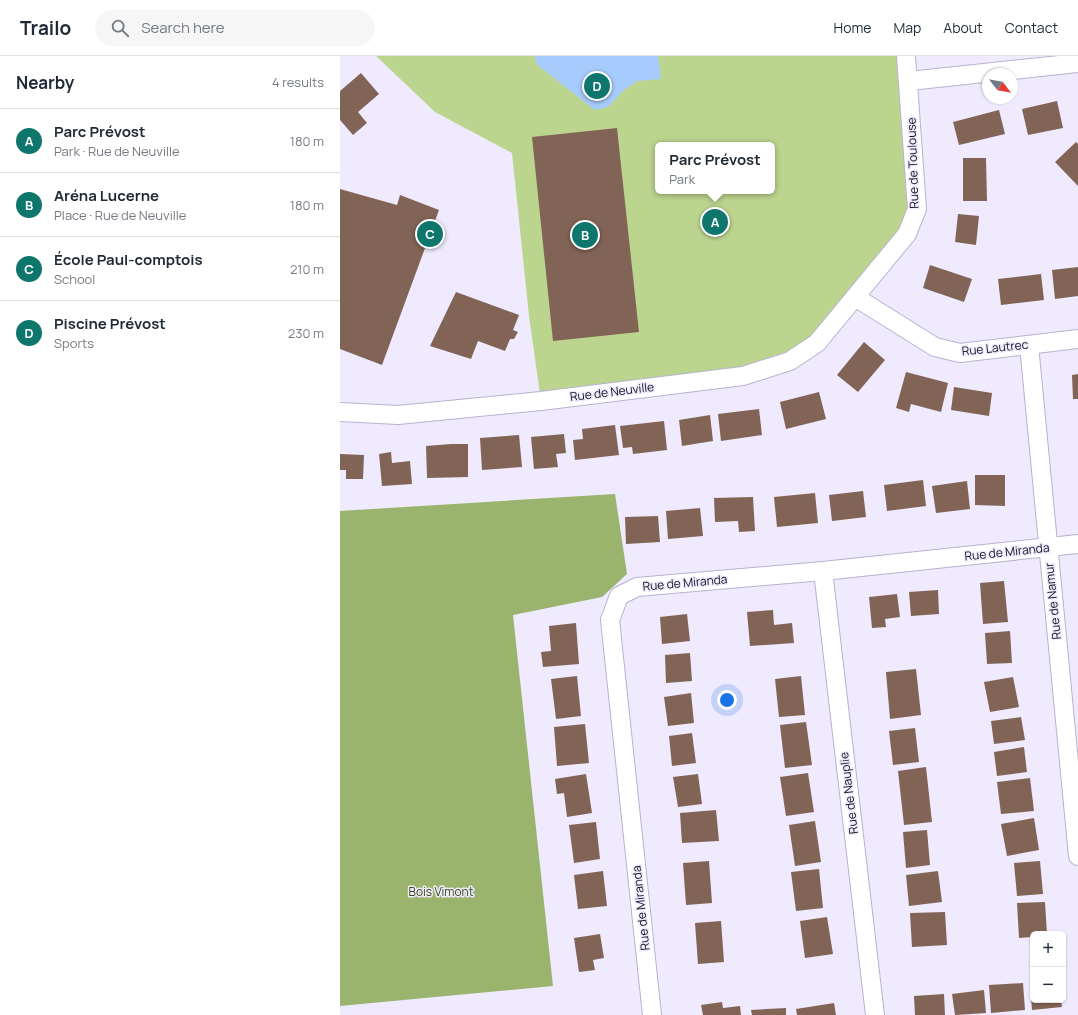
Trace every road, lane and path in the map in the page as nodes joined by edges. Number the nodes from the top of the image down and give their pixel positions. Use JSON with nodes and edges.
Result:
{"nodes":[{"id":1,"x":906,"y":56,"type":"edge"},
{"id":2,"x":1078,"y":64,"type":"edge"},
{"id":3,"x":909,"y":81,"type":"junction"},
{"id":4,"x":855,"y":297,"type":"junction"},
{"id":5,"x":1078,"y":339,"type":"edge"},
{"id":6,"x":1029,"y":345,"type":"junction"},
{"id":7,"x":340,"y":412,"type":"edge"},
{"id":8,"x":1078,"y":544,"type":"edge"},
{"id":9,"x":1048,"y":547,"type":"junction"},
{"id":10,"x":823,"y":571,"type":"junction"},
{"id":11,"x":1078,"y":856,"type":"edge"},
{"id":12,"x":652,"y":1015,"type":"edge"},
{"id":13,"x":875,"y":1015,"type":"edge"}],
"edges":[{"from":1,"to":3,"type":"street","name":"Rue de Toulouse"},
{"from":2,"to":3,"type":"street"},
{"from":3,"to":4,"type":"street","name":"Rue de Toulouse"},
{"from":4,"to":6,"type":"street","name":"Rue Lautrec"},
{"from":4,"to":7,"type":"street","name":"Rue de Neuville"},
{"from":5,"to":6,"type":"street","name":"Rue Lautrec"},
{"from":6,"to":9,"type":"street","name":"Rue de Namur"},
{"from":8,"to":9,"type":"street","name":"Rue de Miranda"},
{"from":9,"to":10,"type":"street","name":"Rue de Miranda"},
{"from":9,"to":11,"type":"street","name":"Rue de Namur"},
{"from":10,"to":12,"type":"street","name":"Rue de Miranda"},
{"from":10,"to":13,"type":"street","name":"Rue de Nauplie"}]}
